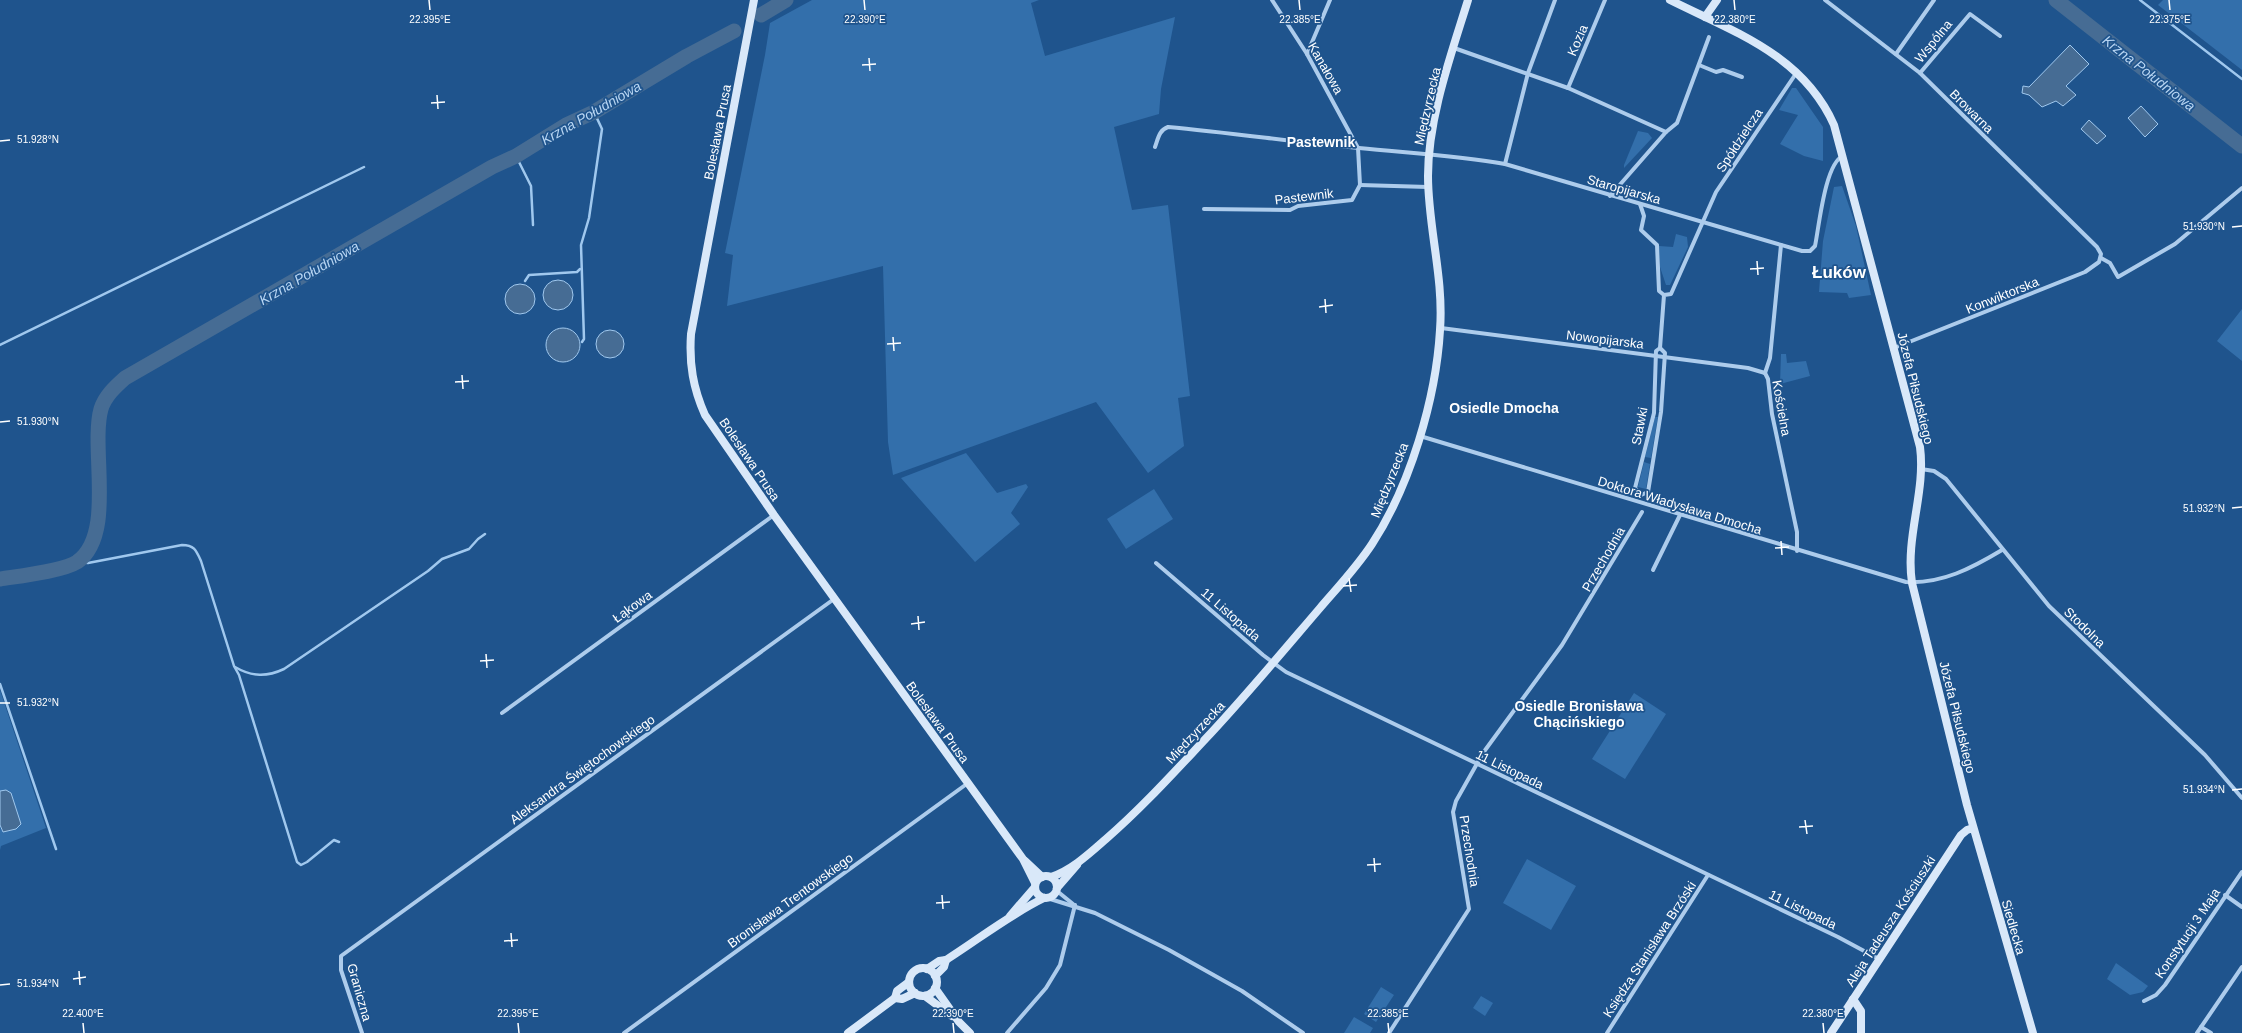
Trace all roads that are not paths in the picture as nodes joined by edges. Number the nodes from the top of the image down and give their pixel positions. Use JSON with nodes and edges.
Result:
{"nodes":[{"id":1,"x":754,"y":0,"type":"edge"},
{"id":2,"x":1272,"y":0,"type":"edge"},
{"id":3,"x":1330,"y":0,"type":"edge"},
{"id":4,"x":1468,"y":0,"type":"edge"},
{"id":5,"x":1555,"y":0,"type":"edge"},
{"id":6,"x":1605,"y":0,"type":"edge"},
{"id":7,"x":1670,"y":0,"type":"edge"},
{"id":8,"x":1717,"y":0,"type":"edge"},
{"id":9,"x":1825,"y":0,"type":"edge"},
{"id":10,"x":1934,"y":0,"type":"edge"},
{"id":11,"x":1705,"y":17,"type":"junction"},
{"id":12,"x":1709,"y":36,"type":"dead end"},
{"id":13,"x":2000,"y":36,"type":"dead end"},
{"id":14,"x":1454,"y":48,"type":"junction"},
{"id":15,"x":1307,"y":54,"type":"junction"},
{"id":16,"x":1896,"y":54,"type":"junction"},
{"id":17,"x":1698,"y":65,"type":"junction"},
{"id":18,"x":1797,"y":72,"type":"junction"},
{"id":19,"x":1528,"y":73,"type":"junction"},
{"id":20,"x":1920,"y":73,"type":"junction"},
{"id":21,"x":1742,"y":78,"type":"dead end"},
{"id":22,"x":1568,"y":88,"type":"junction"},
{"id":23,"x":1666,"y":132,"type":"junction"},
{"id":24,"x":1155,"y":147,"type":"dead end"},
{"id":25,"x":1358,"y":148,"type":"junction"},
{"id":26,"x":1429,"y":153,"type":"junction"},
{"id":27,"x":1843,"y":156,"type":"junction"},
{"id":28,"x":1505,"y":164,"type":"junction"},
{"id":29,"x":1360,"y":185,"type":"junction"},
{"id":30,"x":1428,"y":187,"type":"junction"},
{"id":31,"x":2242,"y":188,"type":"edge"},
{"id":32,"x":1610,"y":196,"type":"junction"},
{"id":33,"x":1640,"y":204,"type":"junction"},
{"id":34,"x":1204,"y":209,"type":"dead end"},
{"id":35,"x":1703,"y":222,"type":"junction"},
{"id":36,"x":1781,"y":245,"type":"junction"},
{"id":37,"x":2101,"y":258,"type":"junction"},
{"id":38,"x":1664,"y":295,"type":"junction"},
{"id":39,"x":1440,"y":328,"type":"junction"},
{"id":40,"x":1660,"y":348,"type":"junction"},
{"id":41,"x":1894,"y":348,"type":"junction"},
{"id":42,"x":1656,"y":356,"type":"junction"},
{"id":43,"x":1665,"y":358,"type":"junction"},
{"id":44,"x":1765,"y":373,"type":"junction"},
{"id":45,"x":1654,"y":413,"type":"junction"},
{"id":46,"x":1660,"y":414,"type":"junction"},
{"id":47,"x":1419,"y":436,"type":"junction"},
{"id":48,"x":1920,"y":469,"type":"junction"},
{"id":49,"x":1641,"y":495,"type":"junction"},
{"id":50,"x":1640,"y":503,"type":"junction"},
{"id":51,"x":1642,"y":512,"type":"dead end"},
{"id":52,"x":774,"y":515,"type":"junction"},
{"id":53,"x":1680,"y":515,"type":"junction"},
{"id":54,"x":2002,"y":550,"type":"junction"},
{"id":55,"x":1797,"y":551,"type":"junction"},
{"id":56,"x":1156,"y":563,"type":"dead end"},
{"id":57,"x":1653,"y":570,"type":"dead end"},
{"id":58,"x":1912,"y":583,"type":"junction"},
{"id":59,"x":834,"y":599,"type":"junction"},
{"id":60,"x":1273,"y":664,"type":"junction"},
{"id":61,"x":502,"y":713,"type":"dead end"},
{"id":62,"x":1477,"y":764,"type":"junction"},
{"id":63,"x":968,"y":783,"type":"junction"},
{"id":64,"x":2242,"y":798,"type":"edge"},
{"id":65,"x":1973,"y":828,"type":"junction"},
{"id":66,"x":1023,"y":859,"type":"junction"},
{"id":67,"x":1080,"y":861,"type":"junction"},
{"id":68,"x":2242,"y":872,"type":"edge"},
{"id":69,"x":1708,"y":875,"type":"junction"},
{"id":70,"x":1042,"y":877,"type":"junction"},
{"id":71,"x":1052,"y":877,"type":"junction"},
{"id":72,"x":1035,"y":885,"type":"junction"},
{"id":73,"x":1057,"y":889,"type":"junction"},
{"id":74,"x":2225,"y":896,"type":"junction"},
{"id":75,"x":1045,"y":898,"type":"junction"},
{"id":76,"x":1075,"y":905,"type":"junction"},
{"id":77,"x":2242,"y":907,"type":"edge"},
{"id":78,"x":1009,"y":916,"type":"junction"},
{"id":79,"x":341,"y":956,"type":"joint"},
{"id":80,"x":1879,"y":959,"type":"junction"},
{"id":81,"x":946,"y":960,"type":"junction"},
{"id":82,"x":2242,"y":967,"type":"edge"},
{"id":83,"x":927,"y":969,"type":"junction"},
{"id":84,"x":935,"y":976,"type":"junction"},
{"id":85,"x":909,"y":982,"type":"junction"},
{"id":86,"x":935,"y":988,"type":"junction"},
{"id":87,"x":915,"y":993,"type":"junction"},
{"id":88,"x":925,"y":996,"type":"junction"},
{"id":89,"x":895,"y":998,"type":"junction"},
{"id":90,"x":1853,"y":999,"type":"junction"},
{"id":91,"x":2144,"y":1001,"type":"dead end"},
{"id":92,"x":959,"y":1022,"type":"junction"},
{"id":93,"x":2201,"y":1027,"type":"junction"},
{"id":94,"x":362,"y":1033,"type":"edge"},
{"id":95,"x":624,"y":1033,"type":"edge"},
{"id":96,"x":848,"y":1033,"type":"edge"},
{"id":97,"x":970,"y":1033,"type":"edge"},
{"id":98,"x":1007,"y":1033,"type":"edge"},
{"id":99,"x":1303,"y":1033,"type":"edge"},
{"id":100,"x":1389,"y":1033,"type":"edge"},
{"id":101,"x":1607,"y":1033,"type":"edge"},
{"id":102,"x":1831,"y":1033,"type":"edge"},
{"id":103,"x":1861,"y":1033,"type":"edge"},
{"id":104,"x":2033,"y":1033,"type":"edge"},
{"id":105,"x":2197,"y":1033,"type":"edge"},
{"id":106,"x":2211,"y":1033,"type":"edge"}],
"edges":[{"from":1,"to":52,"type":"main road","name":"Bolesława Prusa"},
{"from":2,"to":15,"type":"street","name":"Kanałowa"},
{"from":3,"to":15,"type":"street"},
{"from":4,"to":14,"type":"main road","name":"Międzyrzecka"},
{"from":5,"to":19,"type":"street"},
{"from":6,"to":22,"type":"street","name":"Kozia"},
{"from":7,"to":11,"type":"main road","name":"Józefa Piłsudskiego"},
{"from":8,"to":11,"type":"main road"},
{"from":9,"to":16,"type":"street","name":"Browarna"},
{"from":10,"to":16,"type":"street"},
{"from":11,"to":18,"type":"main road","name":"Józefa Piłsudskiego"},
{"from":12,"to":17,"type":"street"},
{"from":13,"to":20,"type":"street","name":"Wspólna"},
{"from":14,"to":19,"type":"street"},
{"from":14,"to":26,"type":"main road","name":"Międzyrzecka"},
{"from":15,"to":25,"type":"street","name":"Kanałowa"},
{"from":16,"to":20,"type":"street","name":"Browarna"},
{"from":17,"to":21,"type":"street"},
{"from":17,"to":23,"type":"street"},
{"from":18,"to":27,"type":"main road","name":"Józefa Piłsudskiego"},
{"from":18,"to":35,"type":"street","name":"Spółdzielcza"},
{"from":19,"to":22,"type":"street"},
{"from":19,"to":28,"type":"street"},
{"from":20,"to":37,"type":"street","name":"Browarna"},
{"from":22,"to":23,"type":"street"},
{"from":23,"to":32,"type":"street"},
{"from":24,"to":25,"type":"street"},
{"from":25,"to":26,"type":"street"},
{"from":25,"to":29,"type":"street"},
{"from":26,"to":28,"type":"street","name":"Staropijarska"},
{"from":26,"to":30,"type":"main road","name":"Międzyrzecka"},
{"from":27,"to":36,"type":"street","name":"Staropijarska"},
{"from":27,"to":41,"type":"main road","name":"Józefa Piłsudskiego"},
{"from":28,"to":32,"type":"street","name":"Staropijarska"},
{"from":29,"to":30,"type":"street"},
{"from":29,"to":34,"type":"street","name":"Pastewnik"},
{"from":30,"to":39,"type":"main road","name":"Międzyrzecka"},
{"from":31,"to":37,"type":"street"},
{"from":32,"to":33,"type":"street","name":"Staropijarska"},
{"from":33,"to":35,"type":"street","name":"Staropijarska"},
{"from":33,"to":38,"type":"street"},
{"from":35,"to":36,"type":"street","name":"Staropijarska"},
{"from":35,"to":38,"type":"street","name":"Spółdzielcza"},
{"from":36,"to":44,"type":"street","name":"Kościelna"},
{"from":37,"to":41,"type":"street","name":"Konwiktorska"},
{"from":38,"to":40,"type":"street"},
{"from":39,"to":42,"type":"street","name":"Nowopijarska"},
{"from":39,"to":47,"type":"main road","name":"Międzyrzecka"},
{"from":40,"to":42,"type":"street"},
{"from":40,"to":43,"type":"street"},
{"from":41,"to":48,"type":"main road","name":"Józefa Piłsudskiego"},
{"from":42,"to":43,"type":"street","name":"Nowopijarska"},
{"from":42,"to":45,"type":"street","name":"Stawki"},
{"from":43,"to":44,"type":"street","name":"Nowopijarska"},
{"from":43,"to":46,"type":"street","name":"Stawki"},
{"from":44,"to":55,"type":"street","name":"Kościelna"},
{"from":45,"to":46,"type":"street"},
{"from":45,"to":49,"type":"street","name":"Stawki"},
{"from":46,"to":49,"type":"street","name":"Stawki"},
{"from":47,"to":50,"type":"street","name":"Doktora Władysława Dmocha"},
{"from":47,"to":60,"type":"main road","name":"Międzyrzecka"},
{"from":48,"to":54,"type":"street","name":"Stodolna"},
{"from":48,"to":58,"type":"main road","name":"Józefa Piłsudskiego"},
{"from":49,"to":50,"type":"street","name":"Stawki"},
{"from":50,"to":53,"type":"street","name":"Doktora Władysława Dmocha"},
{"from":51,"to":62,"type":"street","name":"Przechodnia"},
{"from":52,"to":59,"type":"main road","name":"Bolesława Prusa"},
{"from":52,"to":61,"type":"street","name":"Łąkowa"},
{"from":53,"to":55,"type":"street","name":"Doktora Władysława Dmocha"},
{"from":53,"to":57,"type":"street"},
{"from":54,"to":58,"type":"street","name":"Doktora Władysława Dmocha"},
{"from":54,"to":64,"type":"street","name":"Stodolna"},
{"from":55,"to":58,"type":"street","name":"Doktora Władysława Dmocha"},
{"from":56,"to":60,"type":"street","name":"11 Listopada"},
{"from":58,"to":65,"type":"main road","name":"Józefa Piłsudskiego"},
{"from":59,"to":63,"type":"main road","name":"Bolesława Prusa"},
{"from":59,"to":79,"type":"street","name":"Aleksandra Świętochowskiego"},
{"from":60,"to":62,"type":"street","name":"11 Listopada"},
{"from":60,"to":67,"type":"main road","name":"Międzyrzecka"},
{"from":62,"to":69,"type":"street","name":"11 Listopada"},
{"from":62,"to":100,"type":"street","name":"Przechodnia"},
{"from":63,"to":66,"type":"main road","name":"Bolesława Prusa"},
{"from":63,"to":95,"type":"street","name":"Bronisława Trentowskiego"},
{"from":65,"to":80,"type":"main road","name":"Aleja Tadeusza Kościuszki"},
{"from":65,"to":104,"type":"main road","name":"Siedlecka"},
{"from":66,"to":70,"type":"main road","name":"Bolesława Prusa"},
{"from":66,"to":72,"type":"main road","name":"Bolesława Prusa"},
{"from":67,"to":71,"type":"main road","name":"Międzyrzecka"},
{"from":67,"to":73,"type":"main road","name":"Międzyrzecka"},
{"from":68,"to":74,"type":"street","name":"Konstytucji 3 Maja"},
{"from":69,"to":80,"type":"street","name":"11 Listopada"},
{"from":69,"to":101,"type":"street","name":"Księdza Stanisława Brzóski"},
{"from":70,"to":71,"type":"main road"},
{"from":70,"to":72,"type":"main road"},
{"from":71,"to":73,"type":"main road"},
{"from":72,"to":75,"type":"main road"},
{"from":72,"to":78,"type":"main road"},
{"from":73,"to":75,"type":"main road"},
{"from":73,"to":76,"type":"street"},
{"from":74,"to":77,"type":"street"},
{"from":74,"to":91,"type":"street","name":"Konstytucji 3 Maja"},
{"from":75,"to":76,"type":"street"},
{"from":75,"to":78,"type":"main road"},
{"from":76,"to":98,"type":"street"},
{"from":76,"to":99,"type":"street"},
{"from":78,"to":81,"type":"main road"},
{"from":79,"to":94,"type":"street","name":"Graniczna"},
{"from":80,"to":90,"type":"main road","name":"Aleja Tadeusza Kościuszki"},
{"from":81,"to":83,"type":"main road"},
{"from":81,"to":84,"type":"main road"},
{"from":82,"to":93,"type":"street"},
{"from":83,"to":84,"type":"main road"},
{"from":83,"to":85,"type":"main road"},
{"from":84,"to":86,"type":"main road"},
{"from":85,"to":87,"type":"main road"},
{"from":85,"to":89,"type":"main road"},
{"from":86,"to":88,"type":"main road"},
{"from":86,"to":92,"type":"main road"},
{"from":87,"to":88,"type":"main road"},
{"from":87,"to":89,"type":"main road"},
{"from":88,"to":92,"type":"main road"},
{"from":89,"to":96,"type":"main road"},
{"from":90,"to":102,"type":"main road","name":"Aleja Tadeusza Kościuszki"},
{"from":90,"to":103,"type":"main road"},
{"from":92,"to":97,"type":"main road"},
{"from":93,"to":105,"type":"street"},
{"from":93,"to":106,"type":"street"}]}
